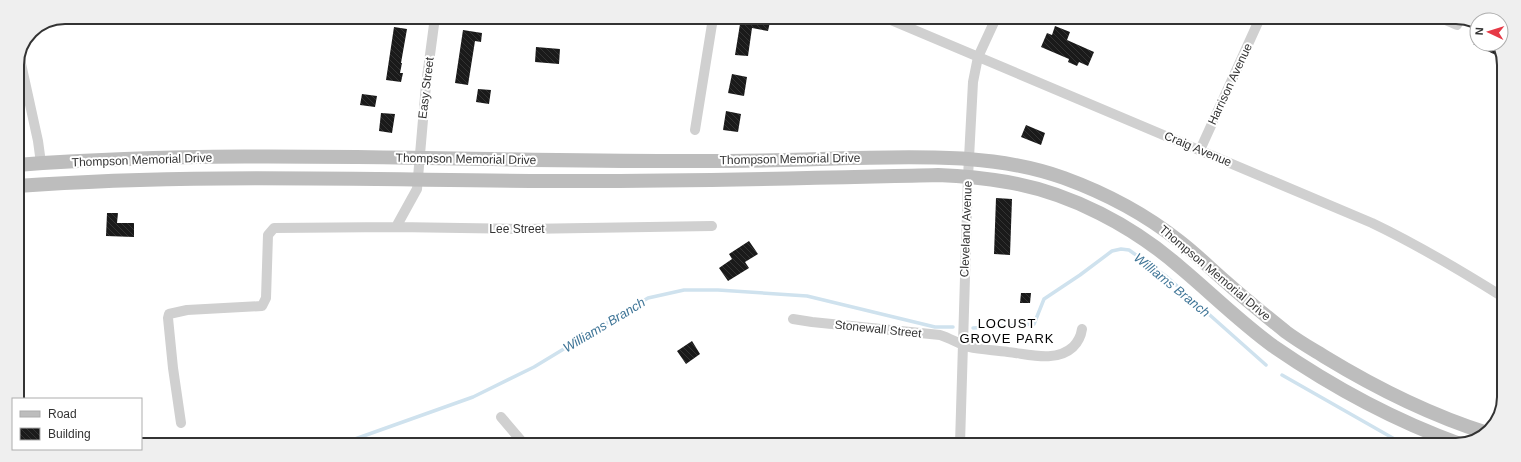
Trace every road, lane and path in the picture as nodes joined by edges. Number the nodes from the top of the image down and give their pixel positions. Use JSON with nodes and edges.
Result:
{"nodes":[{"id":1,"x":435,"y":24,"type":"edge"},
{"id":2,"x":712,"y":24,"type":"edge"},
{"id":3,"x":900,"y":24,"type":"edge"},
{"id":4,"x":993,"y":24,"type":"edge"},
{"id":5,"x":1257,"y":24,"type":"edge"},
{"id":6,"x":978,"y":57,"type":"junction"},
{"id":7,"x":24,"y":77,"type":"edge"},
{"id":8,"x":695,"y":130,"type":"dead end"},
{"id":9,"x":1200,"y":150,"type":"junction"},
{"id":10,"x":419,"y":158,"type":"junction"},
{"id":11,"x":969,"y":158,"type":"junction"},
{"id":12,"x":41,"y":163,"type":"junction"},
{"id":13,"x":24,"y":164,"type":"edge"},
{"id":14,"x":968,"y":177,"type":"junction"},
{"id":15,"x":418,"y":180,"type":"junction"},
{"id":16,"x":24,"y":186,"type":"edge"},
{"id":17,"x":712,"y":226,"type":"dead end"},
{"id":18,"x":396,"y":227,"type":"junction"},
{"id":19,"x":1497,"y":293,"type":"edge"},
{"id":20,"x":793,"y":319,"type":"dead end"},
{"id":21,"x":1082,"y":329,"type":"dead end"},
{"id":22,"x":962,"y":344,"type":"junction"},
{"id":23,"x":501,"y":417,"type":"dead end"},
{"id":24,"x":181,"y":423,"type":"dead end"},
{"id":25,"x":1479,"y":430,"type":"edge"},
{"id":26,"x":519,"y":438,"type":"edge"},
{"id":27,"x":960,"y":438,"type":"edge"},
{"id":28,"x":1445,"y":438,"type":"edge"}],
"edges":[{"from":1,"to":10,"type":"street","name":"Easy Street"},
{"from":2,"to":8,"type":"street"},
{"from":3,"to":6,"type":"street","name":"Craig Avenue"},
{"from":4,"to":6,"type":"street","name":"Cleveland Avenue"},
{"from":5,"to":9,"type":"street","name":"Harrison Avenue"},
{"from":6,"to":9,"type":"street","name":"Craig Avenue"},
{"from":6,"to":11,"type":"street","name":"Cleveland Avenue"},
{"from":7,"to":12,"type":"street"},
{"from":9,"to":19,"type":"street","name":"Craig Avenue"},
{"from":10,"to":11,"type":"main road","name":"Thompson Memorial Drive"},
{"from":10,"to":12,"type":"main road","name":"Thompson Memorial Drive"},
{"from":10,"to":15,"type":"street"},
{"from":11,"to":14,"type":"street","name":"Cleveland Avenue"},
{"from":11,"to":25,"type":"main road","name":"Thompson Memorial Drive"},
{"from":12,"to":13,"type":"main road","name":"Thompson Memorial Drive"},
{"from":14,"to":15,"type":"main road","name":"Thompson Memorial Drive"},
{"from":14,"to":22,"type":"street","name":"Cleveland Avenue"},
{"from":14,"to":28,"type":"main road","name":"Thompson Memorial Drive"},
{"from":15,"to":16,"type":"main road","name":"Thompson Memorial Drive"},
{"from":15,"to":18,"type":"street"},
{"from":17,"to":18,"type":"street","name":"Lee Street"},
{"from":18,"to":24,"type":"street","name":"Lee Street"},
{"from":20,"to":22,"type":"street","name":"Stonewall Street"},
{"from":21,"to":22,"type":"street","name":"Stonewall Street"},
{"from":22,"to":27,"type":"street","name":"Cleveland Avenue"},
{"from":23,"to":26,"type":"street"}]}
